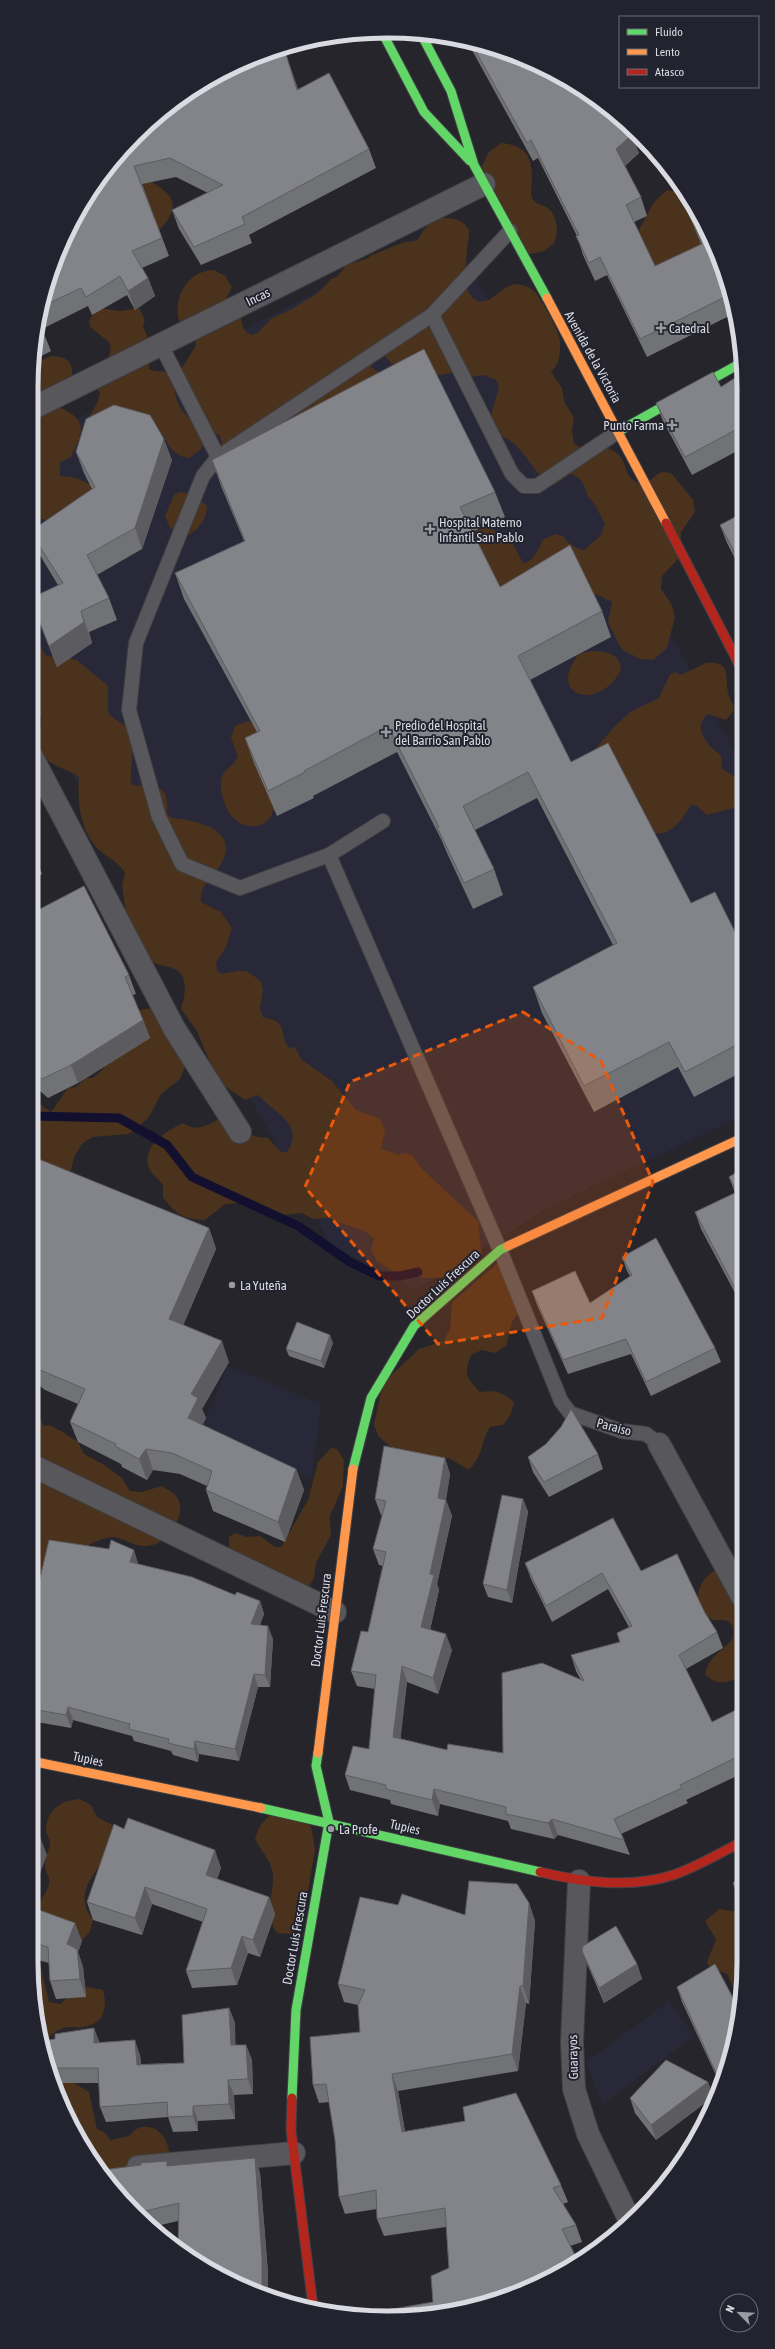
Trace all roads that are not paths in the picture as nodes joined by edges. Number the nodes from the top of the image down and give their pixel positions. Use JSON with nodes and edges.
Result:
{"nodes":[{"id":1,"x":385,"y":38,"type":"edge"},
{"id":2,"x":424,"y":40,"type":"edge"},
{"id":3,"x":474,"y":165,"type":"junction"},
{"id":4,"x":484,"y":184,"type":"junction"},
{"id":5,"x":510,"y":231,"type":"junction"},
{"id":6,"x":432,"y":315,"type":"junction"},
{"id":7,"x":161,"y":345,"type":"junction"},
{"id":8,"x":736,"y":366,"type":"edge"},
{"id":9,"x":38,"y":406,"type":"edge"},
{"id":10,"x":619,"y":431,"type":"junction"},
{"id":11,"x":218,"y":457,"type":"junction"},
{"id":12,"x":737,"y":660,"type":"edge"},
{"id":13,"x":38,"y":769,"type":"edge"},
{"id":14,"x":383,"y":821,"type":"dead end"},
{"id":15,"x":329,"y":855,"type":"junction"},
{"id":16,"x":240,"y":1132,"type":"dead end"},
{"id":17,"x":737,"y":1140,"type":"edge"},
{"id":18,"x":500,"y":1250,"type":"junction"},
{"id":19,"x":659,"y":1444,"type":"joint"},
{"id":20,"x":38,"y":1468,"type":"edge"},
{"id":21,"x":737,"y":1587,"type":"edge"},
{"id":22,"x":335,"y":1612,"type":"junction"},
{"id":23,"x":38,"y":1762,"type":"edge"},
{"id":24,"x":330,"y":1822,"type":"junction"},
{"id":25,"x":737,"y":1844,"type":"edge"},
{"id":26,"x":579,"y":1881,"type":"junction"},
{"id":27,"x":294,"y":2153,"type":"junction"},
{"id":28,"x":119,"y":2169,"type":"edge"},
{"id":29,"x":627,"y":2216,"type":"edge"},
{"id":30,"x":313,"y":2303,"type":"edge"}],
"edges":[{"from":1,"to":3,"type":"street","name":"Avenida de la Victoria"},
{"from":2,"to":3,"type":"street","name":"Avenida de la Victoria"},
{"from":3,"to":4,"type":"street","name":"Avenida de la Victoria"},
{"from":4,"to":5,"type":"street","name":"Avenida de la Victoria"},
{"from":4,"to":7,"type":"street","name":"Incas"},
{"from":5,"to":6,"type":"lane"},
{"from":5,"to":10,"type":"street","name":"Avenida de la Victoria"},
{"from":6,"to":10,"type":"lane"},
{"from":6,"to":11,"type":"lane"},
{"from":7,"to":9,"type":"street","name":"Incas"},
{"from":7,"to":11,"type":"lane"},
{"from":8,"to":10,"type":"street"},
{"from":10,"to":12,"type":"street","name":"Avenida de la Victoria"},
{"from":11,"to":15,"type":"lane"},
{"from":13,"to":16,"type":"street"},
{"from":14,"to":15,"type":"lane"},
{"from":15,"to":18,"type":"lane","name":"Paraíso"},
{"from":17,"to":18,"type":"street","name":"Doctor Luis Frescura"},
{"from":18,"to":19,"type":"lane","name":"Paraíso"},
{"from":18,"to":22,"type":"street","name":"Doctor Luis Frescura"},
{"from":19,"to":21,"type":"street","name":"Paraíso"},
{"from":20,"to":22,"type":"street"},
{"from":22,"to":24,"type":"street","name":"Doctor Luis Frescura"},
{"from":23,"to":24,"type":"street","name":"Tupies"},
{"from":24,"to":26,"type":"street","name":"Tupies"},
{"from":24,"to":27,"type":"street","name":"Doctor Luis Frescura"},
{"from":25,"to":26,"type":"street","name":"Tupies"},
{"from":26,"to":29,"type":"street","name":"Guarayos"},
{"from":27,"to":28,"type":"street"},
{"from":27,"to":30,"type":"street","name":"Doctor Luis Frescura"}]}
